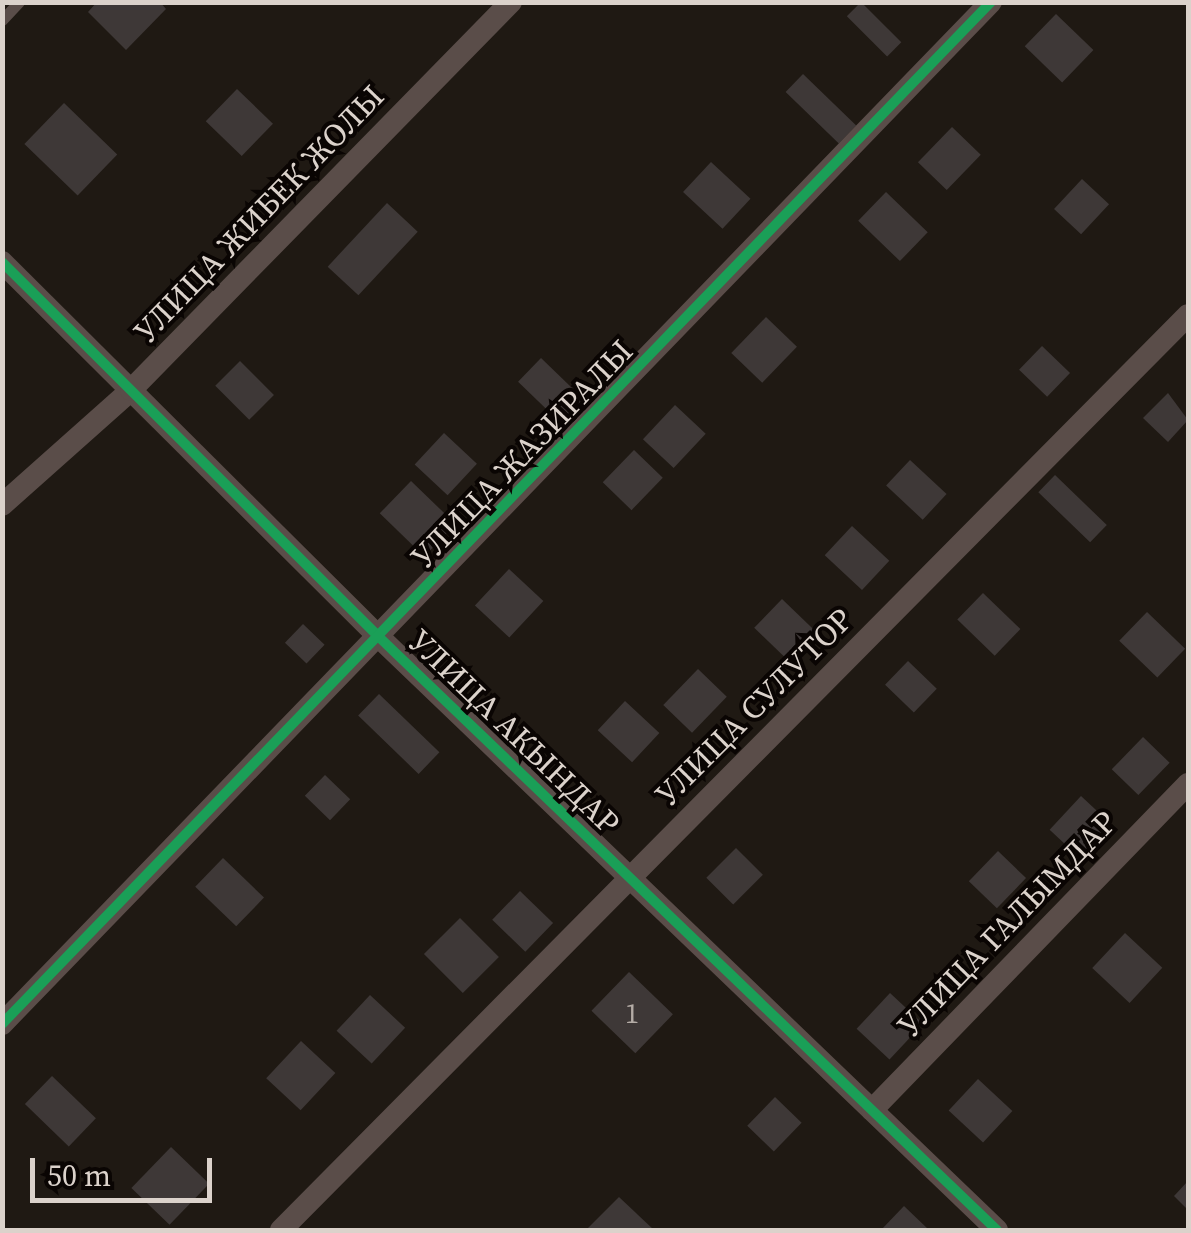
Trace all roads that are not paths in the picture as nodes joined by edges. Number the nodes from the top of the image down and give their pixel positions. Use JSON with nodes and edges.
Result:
{"nodes":[{"id":1,"x":19,"y":2,"type":"edge"},
{"id":2,"x":511,"y":2,"type":"edge"},
{"id":3,"x":991,"y":2,"type":"edge"},
{"id":4,"x":2,"y":20,"type":"edge"},
{"id":5,"x":2,"y":262,"type":"edge"},
{"id":6,"x":1188,"y":315,"type":"edge"},
{"id":7,"x":131,"y":390,"type":"junction"},
{"id":8,"x":2,"y":505,"type":"edge"},
{"id":9,"x":380,"y":638,"type":"junction"},
{"id":10,"x":1188,"y":784,"type":"edge"},
{"id":11,"x":630,"y":878,"type":"junction"},
{"id":12,"x":2,"y":1024,"type":"edge"},
{"id":13,"x":872,"y":1110,"type":"junction"},
{"id":14,"x":282,"y":1230,"type":"edge"},
{"id":15,"x":997,"y":1230,"type":"edge"}],
"edges":[{"from":1,"to":4,"type":"lane"},
{"from":2,"to":7,"type":"street","name":"УЛИЦА ЖИБЕК ЖОЛЫ"},
{"from":3,"to":9,"type":"street","name":"УЛИЦА ЖАЗИРАЛЫ"},
{"from":5,"to":7,"type":"street","name":"УЛИЦА АКЫНДАР"},
{"from":6,"to":11,"type":"street","name":"УЛИЦА СУЛУТОР"},
{"from":7,"to":8,"type":"street","name":"УЛИЦА ЖИБЕК ЖОЛЫ"},
{"from":7,"to":9,"type":"street","name":"УЛИЦА АКЫНДАР"},
{"from":9,"to":11,"type":"street","name":"УЛИЦА АКЫНДАР"},
{"from":9,"to":12,"type":"street","name":"УЛИЦА ЖАЗИРАЛЫ"},
{"from":10,"to":13,"type":"street","name":"УЛИЦА ГАЛЫМДАР"},
{"from":11,"to":13,"type":"street","name":"УЛИЦА АКЫНДАР"},
{"from":11,"to":14,"type":"street","name":"УЛИЦА СУЛУТОР"},
{"from":13,"to":15,"type":"street","name":"УЛИЦА АКЫНДАР"}]}
